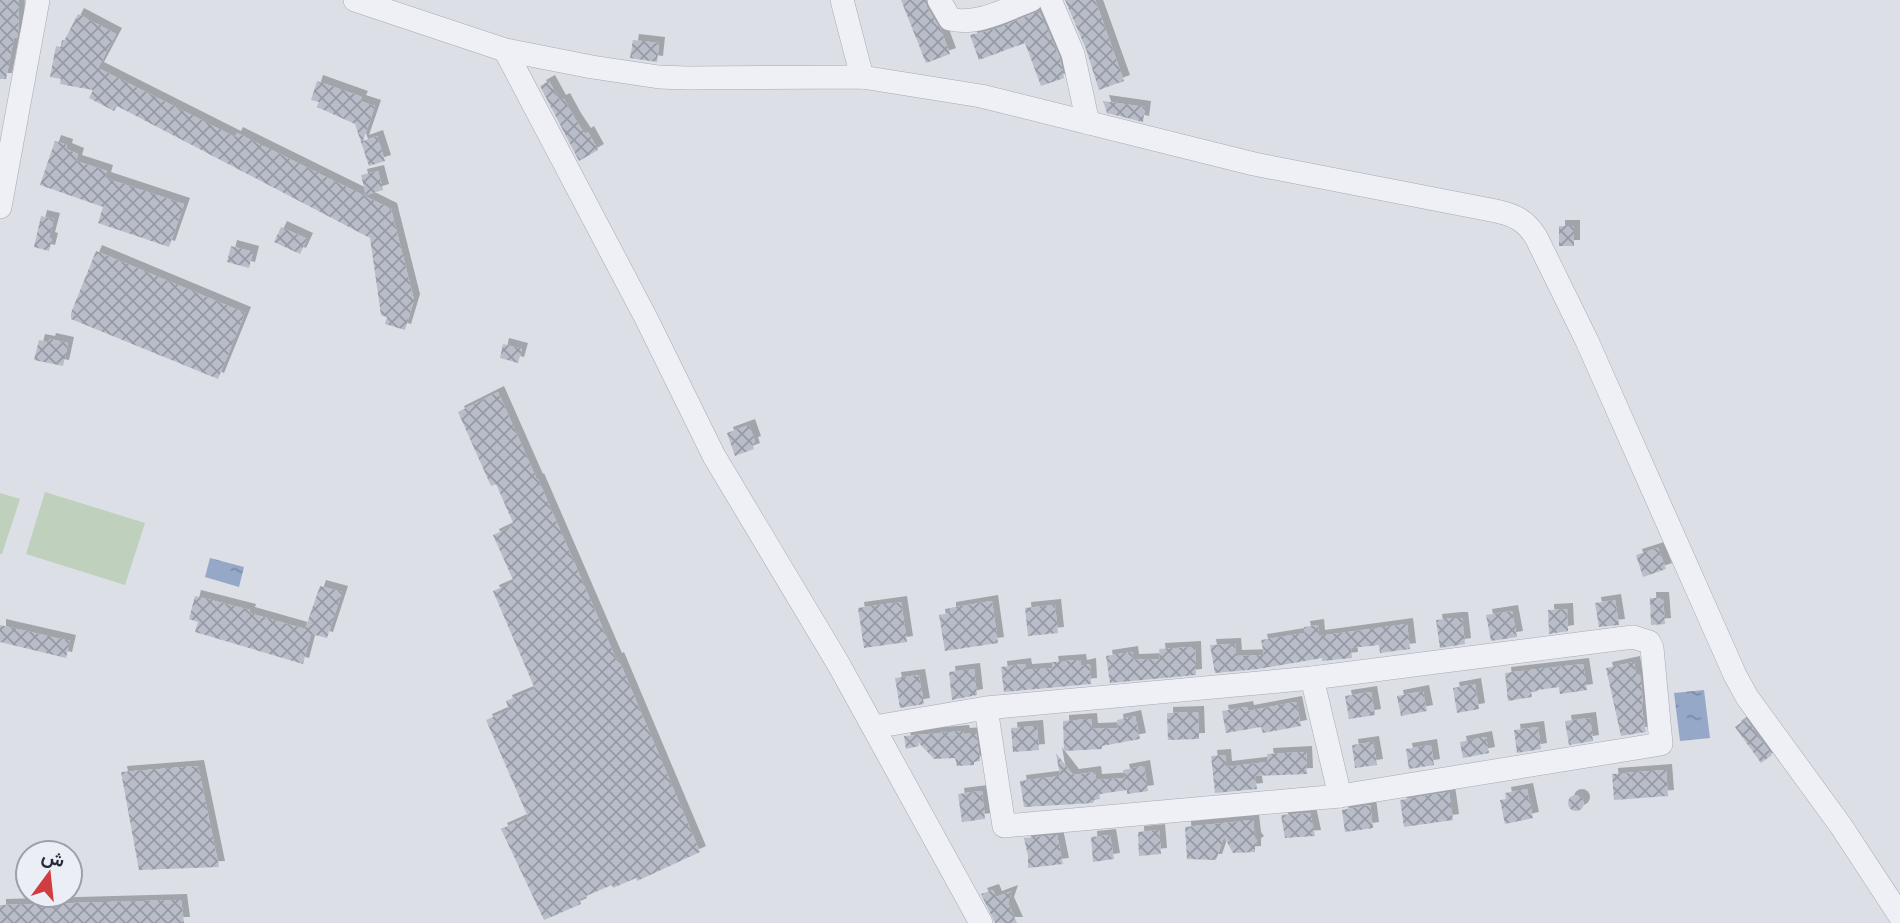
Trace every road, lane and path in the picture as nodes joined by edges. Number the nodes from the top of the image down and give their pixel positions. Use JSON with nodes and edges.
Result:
{"nodes":[{"id":1,"x":38,"y":0,"type":"edge"},
{"id":2,"x":355,"y":0,"type":"edge"},
{"id":3,"x":842,"y":0,"type":"edge"},
{"id":4,"x":939,"y":0,"type":"edge"},
{"id":5,"x":1031,"y":0,"type":"edge"},
{"id":6,"x":1050,"y":0,"type":"edge"},
{"id":7,"x":505,"y":50,"type":"junction"},
{"id":8,"x":862,"y":77,"type":"junction"},
{"id":9,"x":1088,"y":123,"type":"junction"},
{"id":10,"x":0,"y":207,"type":"edge"},
{"id":11,"x":1312,"y":678,"type":"junction"},
{"id":12,"x":986,"y":708,"type":"junction"},
{"id":13,"x":874,"y":727,"type":"junction"},
{"id":14,"x":1340,"y":796,"type":"junction"},
{"id":15,"x":1900,"y":916,"type":"edge"},
{"id":16,"x":981,"y":923,"type":"edge"}],
"edges":[{"from":1,"to":10,"type":"street"},
{"from":2,"to":7,"type":"street"},
{"from":3,"to":8,"type":"street"},
{"from":4,"to":5,"type":"street"},
{"from":6,"to":9,"type":"street"},
{"from":7,"to":8,"type":"street"},
{"from":7,"to":13,"type":"street"},
{"from":8,"to":9,"type":"street"},
{"from":9,"to":15,"type":"street"},
{"from":11,"to":12,"type":"street"},
{"from":11,"to":14,"type":"street"},
{"from":11,"to":14,"type":"street"},
{"from":12,"to":13,"type":"street"},
{"from":12,"to":14,"type":"street"},
{"from":13,"to":16,"type":"street"}]}
